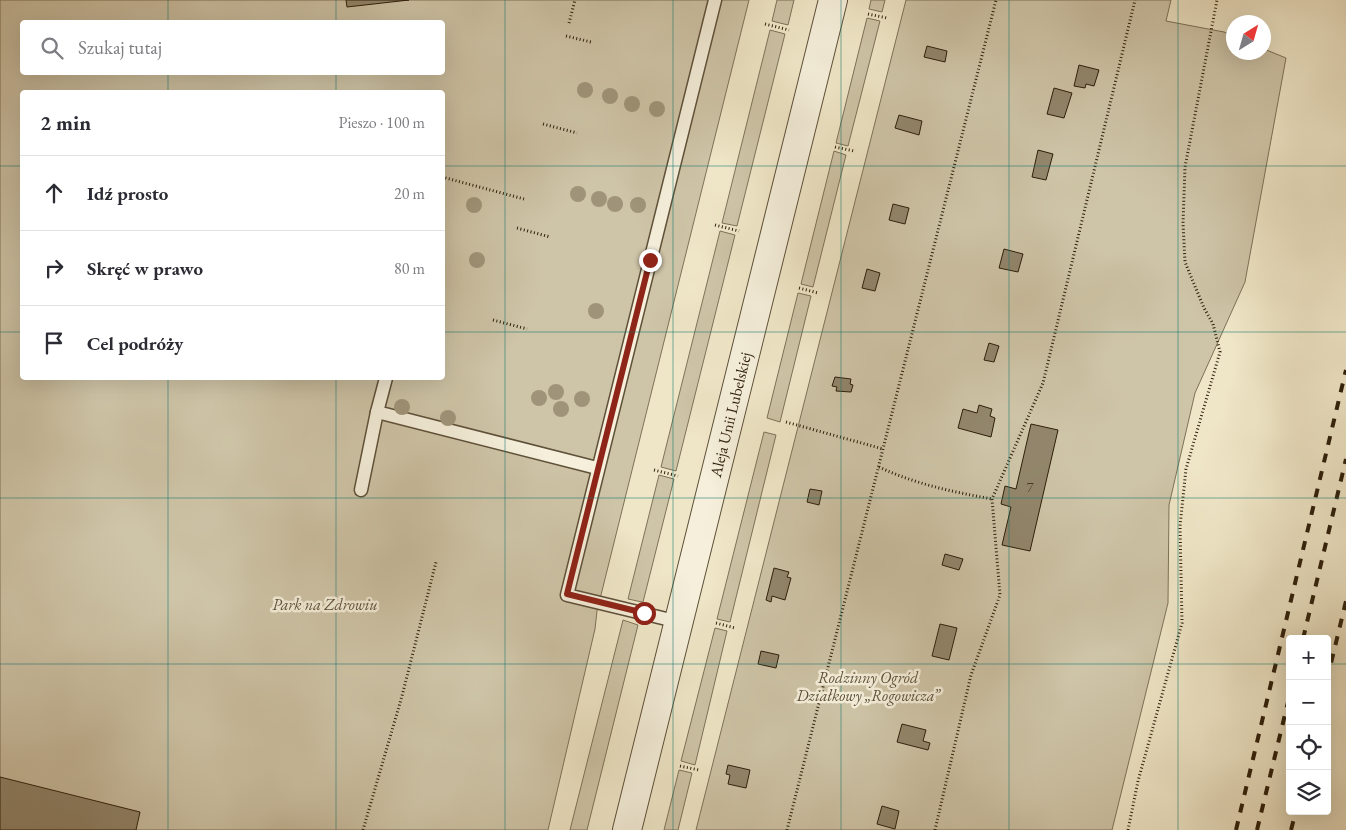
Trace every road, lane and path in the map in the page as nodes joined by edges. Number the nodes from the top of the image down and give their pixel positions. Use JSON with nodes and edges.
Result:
{"nodes":[{"id":1,"x":575,"y":0,"type":"edge"},
{"id":2,"x":715,"y":0,"type":"edge"},
{"id":3,"x":834,"y":0,"type":"edge"},
{"id":4,"x":996,"y":0,"type":"edge"},
{"id":5,"x":1135,"y":0,"type":"edge"},
{"id":6,"x":1217,"y":0,"type":"edge"},
{"id":7,"x":868,"y":14,"type":"dead end"},
{"id":8,"x":887,"y":18,"type":"dead end"},
{"id":9,"x":569,"y":23,"type":"dead end"},
{"id":10,"x":765,"y":24,"type":"dead end"},
{"id":11,"x":789,"y":30,"type":"dead end"},
{"id":12,"x":566,"y":36,"type":"dead end"},
{"id":13,"x":591,"y":42,"type":"dead end"},
{"id":14,"x":543,"y":124,"type":"dead end"},
{"id":15,"x":576,"y":134,"type":"dead end"},
{"id":16,"x":835,"y":147,"type":"dead end"},
{"id":17,"x":854,"y":151,"type":"dead end"},
{"id":18,"x":445,"y":178,"type":"edge"},
{"id":19,"x":524,"y":199,"type":"dead end"},
{"id":20,"x":715,"y":226,"type":"dead end"},
{"id":21,"x":517,"y":228,"type":"dead end"},
{"id":22,"x":739,"y":231,"type":"dead end"},
{"id":23,"x":550,"y":238,"type":"dead end"},
{"id":24,"x":799,"y":288,"type":"dead end"},
{"id":25,"x":818,"y":293,"type":"dead end"},
{"id":26,"x":494,"y":320,"type":"dead end"},
{"id":27,"x":527,"y":329,"type":"dead end"},
{"id":28,"x":385,"y":380,"type":"edge"},
{"id":29,"x":377,"y":412,"type":"junction"},
{"id":30,"x":786,"y":422,"type":"dead end"},
{"id":31,"x":883,"y":449,"type":"junction"},
{"id":32,"x":597,"y":468,"type":"junction"},
{"id":33,"x":879,"y":468,"type":"junction"},
{"id":34,"x":654,"y":470,"type":"dead end"},
{"id":35,"x":678,"y":476,"type":"dead end"},
{"id":36,"x":361,"y":490,"type":"dead end"},
{"id":37,"x":992,"y":499,"type":"junction"},
{"id":38,"x":436,"y":562,"type":"dead end"},
{"id":39,"x":679,"y":622,"type":"junction"},
{"id":40,"x":716,"y":624,"type":"dead end"},
{"id":41,"x":735,"y":628,"type":"dead end"},
{"id":42,"x":680,"y":766,"type":"dead end"},
{"id":43,"x":699,"y":770,"type":"dead end"},
{"id":44,"x":363,"y":830,"type":"edge"},
{"id":45,"x":627,"y":830,"type":"edge"},
{"id":46,"x":787,"y":830,"type":"edge"},
{"id":47,"x":935,"y":830,"type":"edge"},
{"id":48,"x":1128,"y":830,"type":"edge"}],
"edges":[{"from":1,"to":9,"type":"path"},
{"from":2,"to":32,"type":"lane"},
{"from":3,"to":39,"type":"street","name":"Aleja Unii Lubelskiej"},
{"from":4,"to":31,"type":"path"},
{"from":5,"to":37,"type":"path"},
{"from":6,"to":48,"type":"path"},
{"from":7,"to":8,"type":"path"},
{"from":10,"to":11,"type":"path"},
{"from":12,"to":13,"type":"path"},
{"from":14,"to":15,"type":"path"},
{"from":16,"to":17,"type":"path"},
{"from":18,"to":19,"type":"path"},
{"from":20,"to":22,"type":"path"},
{"from":21,"to":23,"type":"path"},
{"from":24,"to":25,"type":"path"},
{"from":26,"to":27,"type":"path"},
{"from":28,"to":29,"type":"lane"},
{"from":29,"to":32,"type":"lane"},
{"from":29,"to":36,"type":"lane"},
{"from":30,"to":31,"type":"path"},
{"from":31,"to":33,"type":"path"},
{"from":32,"to":39,"type":"lane"},
{"from":33,"to":37,"type":"path"},
{"from":33,"to":46,"type":"path"},
{"from":34,"to":35,"type":"path"},
{"from":37,"to":47,"type":"path"},
{"from":38,"to":44,"type":"path"},
{"from":39,"to":45,"type":"street","name":"Aleja Unii Lubelskiej"},
{"from":40,"to":41,"type":"path"},
{"from":42,"to":43,"type":"path"}]}
